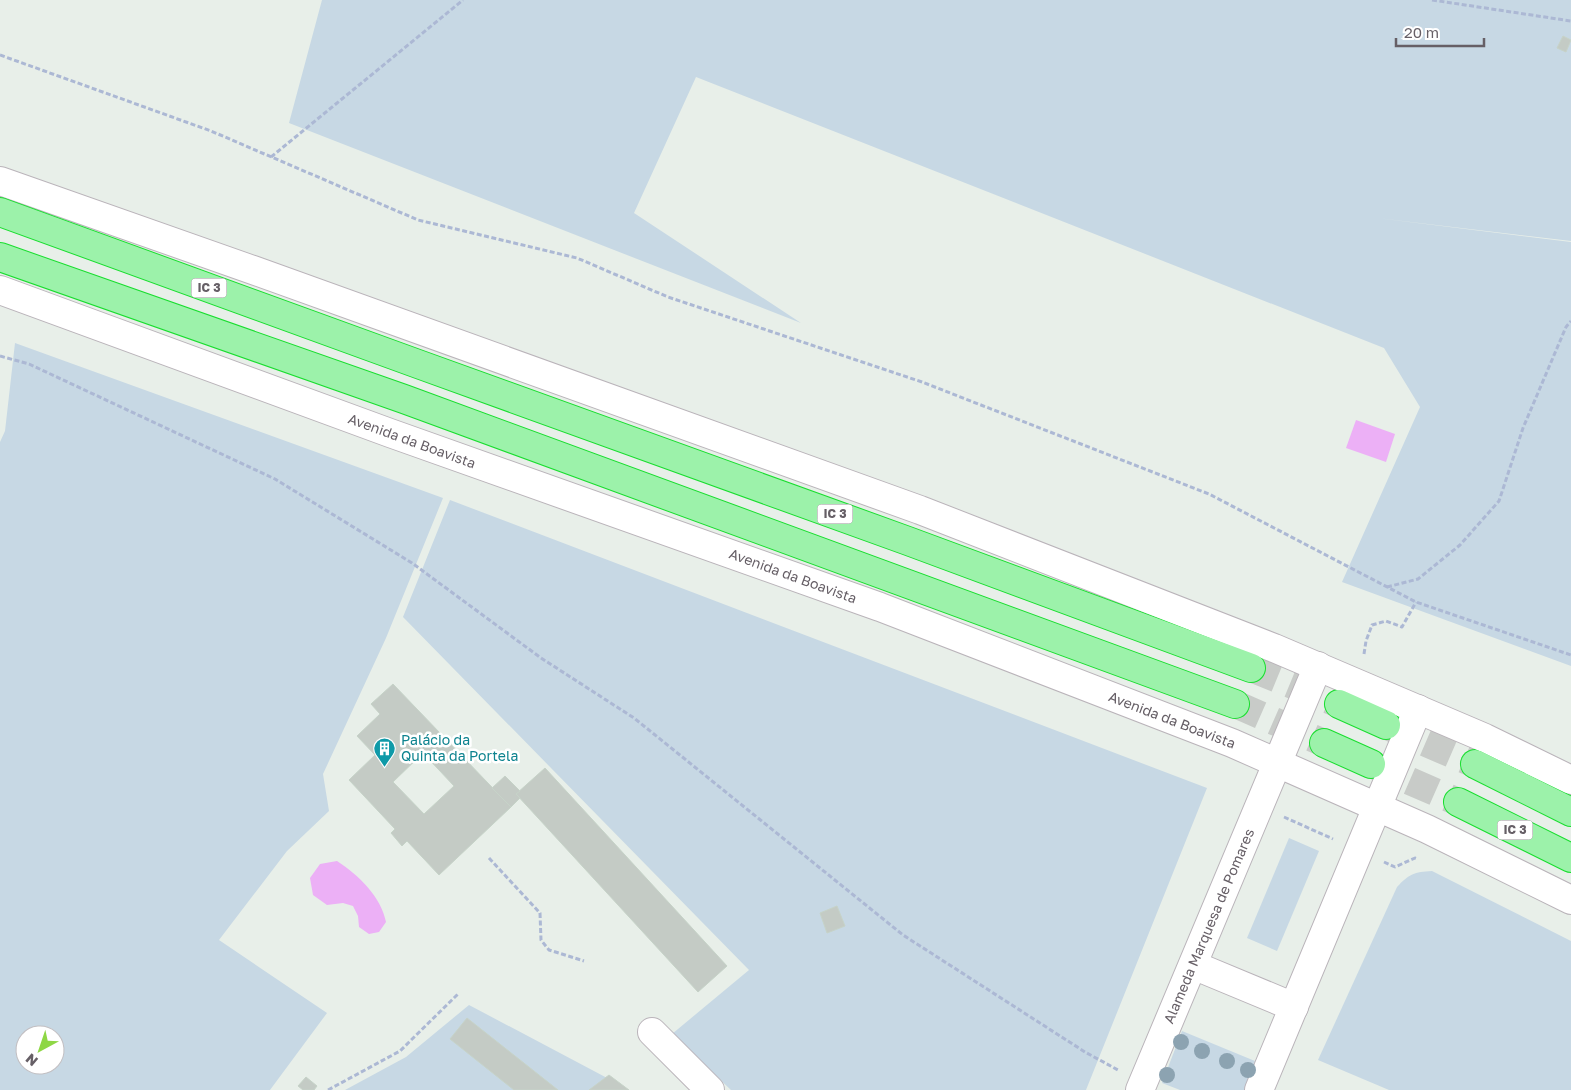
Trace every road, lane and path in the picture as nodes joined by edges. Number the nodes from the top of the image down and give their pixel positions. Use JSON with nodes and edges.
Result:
{"nodes":[{"id":1,"x":463,"y":0,"type":"edge"},
{"id":2,"x":1432,"y":0,"type":"edge"},
{"id":3,"x":1571,"y":21,"type":"edge"},
{"id":4,"x":0,"y":55,"type":"edge"},
{"id":5,"x":271,"y":157,"type":"junction"},
{"id":6,"x":0,"y":181,"type":"edge"},
{"id":7,"x":0,"y":212,"type":"edge"},
{"id":8,"x":0,"y":257,"type":"edge"},
{"id":9,"x":0,"y":290,"type":"edge"},
{"id":10,"x":1571,"y":321,"type":"edge"},
{"id":11,"x":0,"y":356,"type":"edge"},
{"id":12,"x":1386,"y":587,"type":"junction"},
{"id":13,"x":1416,"y":602,"type":"junction"},
{"id":14,"x":1364,"y":654,"type":"dead end"},
{"id":15,"x":1571,"y":655,"type":"edge"},
{"id":16,"x":1318,"y":666,"type":"junction"},
{"id":17,"x":1251,"y":668,"type":"tunnel mouth"},
{"id":18,"x":1235,"y":704,"type":"tunnel mouth"},
{"id":19,"x":1339,"y":704,"type":"tunnel mouth"},
{"id":20,"x":1418,"y":709,"type":"junction"},
{"id":21,"x":1386,"y":725,"type":"tunnel mouth"},
{"id":22,"x":1324,"y":743,"type":"tunnel mouth"},
{"id":23,"x":1278,"y":763,"type":"junction"},
{"id":24,"x":1371,"y":764,"type":"tunnel mouth"},
{"id":25,"x":1475,"y":764,"type":"tunnel mouth"},
{"id":26,"x":1571,"y":780,"type":"edge"},
{"id":27,"x":1458,"y":802,"type":"tunnel mouth"},
{"id":28,"x":1260,"y":806,"type":"junction"},
{"id":29,"x":1378,"y":806,"type":"junction"},
{"id":30,"x":1571,"y":812,"type":"edge"},
{"id":31,"x":1359,"y":850,"type":"junction"},
{"id":32,"x":489,"y":858,"type":"dead end"},
{"id":33,"x":1571,"y":858,"type":"edge"},
{"id":34,"x":1395,"y":866,"type":"dead end"},
{"id":35,"x":1571,"y":900,"type":"edge"},
{"id":36,"x":584,"y":961,"type":"dead end"},
{"id":37,"x":1193,"y":965,"type":"junction"},
{"id":38,"x":459,"y":993,"type":"dead end"},
{"id":39,"x":1294,"y":1007,"type":"junction"},
{"id":40,"x":652,"y":1032,"type":"dead end"},
{"id":41,"x":1143,"y":1085,"type":"edge"},
{"id":42,"x":328,"y":1090,"type":"edge"},
{"id":43,"x":710,"y":1090,"type":"edge"},
{"id":44,"x":1259,"y":1090,"type":"edge"}],
"edges":[{"from":1,"to":5,"type":"path"},
{"from":2,"to":3,"type":"path"},
{"from":4,"to":5,"type":"path"},
{"from":5,"to":12,"type":"path"},
{"from":6,"to":16,"type":"street"},
{"from":7,"to":17,"type":"highway","number":"IC 3"},
{"from":8,"to":18,"type":"highway"},
{"from":9,"to":23,"type":"street","name":"Avenida da Boavista"},
{"from":10,"to":12,"type":"path"},
{"from":11,"to":41,"type":"path"},
{"from":12,"to":13,"type":"path"},
{"from":13,"to":14,"type":"path"},
{"from":13,"to":15,"type":"path"},
{"from":16,"to":20,"type":"street"},
{"from":16,"to":23,"type":"street","name":"Alameda Marquesa de Pomares"},
{"from":19,"to":21,"type":"highway"},
{"from":20,"to":26,"type":"street"},
{"from":20,"to":29,"type":"street"},
{"from":22,"to":24,"type":"highway"},
{"from":23,"to":28,"type":"street","name":"Alameda Marquesa de Pomares"},
{"from":23,"to":29,"type":"street","name":"Avenida da Boavista"},
{"from":25,"to":30,"type":"highway"},
{"from":27,"to":33,"type":"highway","number":"IC 3"},
{"from":28,"to":31,"type":"path"},
{"from":28,"to":37,"type":"street","name":"Alameda Marquesa de Pomares"},
{"from":29,"to":31,"type":"street"},
{"from":29,"to":35,"type":"street","name":"Avenida da Boavista"},
{"from":31,"to":34,"type":"path"},
{"from":31,"to":39,"type":"street"},
{"from":32,"to":36,"type":"path"},
{"from":37,"to":39,"type":"street"},
{"from":37,"to":41,"type":"street","name":"Alameda Marquesa de Pomares"},
{"from":38,"to":42,"type":"path"},
{"from":39,"to":44,"type":"street"},
{"from":40,"to":43,"type":"street"}]}
